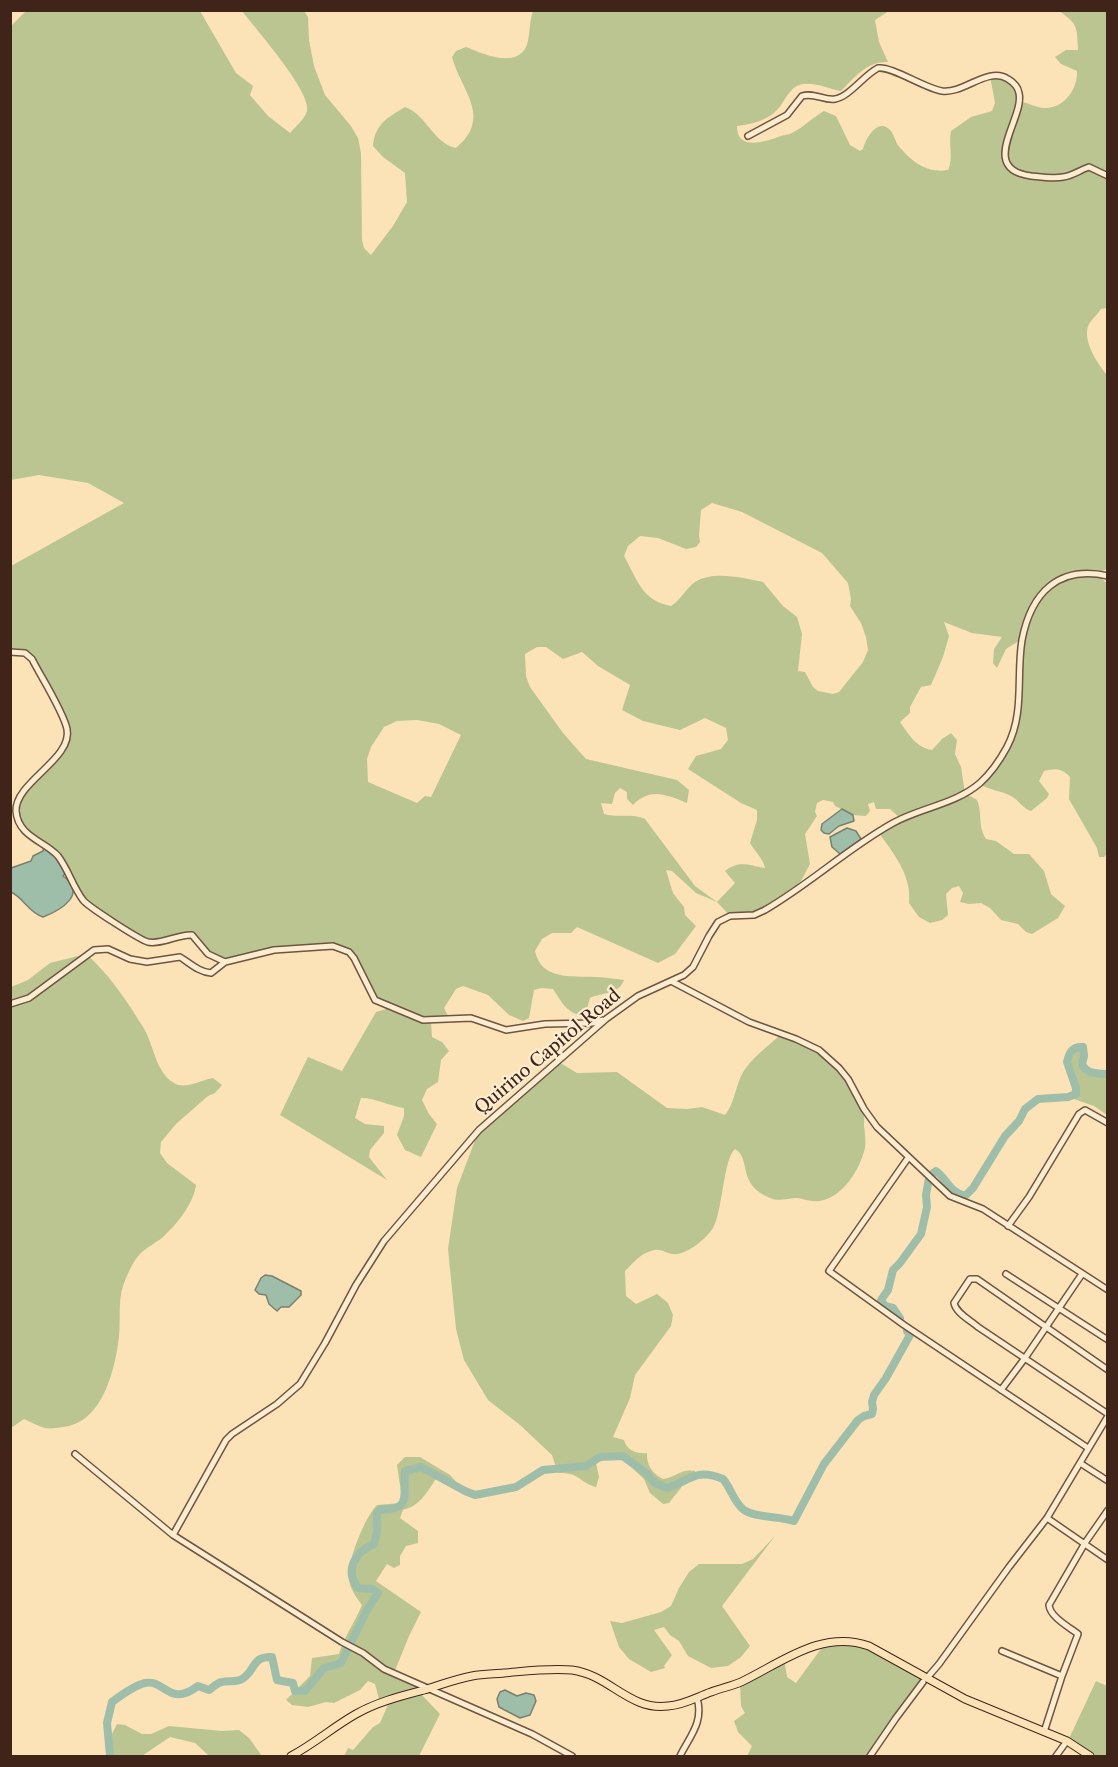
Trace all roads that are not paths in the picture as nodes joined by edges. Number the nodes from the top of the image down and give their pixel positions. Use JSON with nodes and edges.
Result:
{"nodes":[{"id":1,"x":748,"y":136,"type":"dead end"},
{"id":2,"x":1107,"y":176,"type":"edge"},
{"id":3,"x":1107,"y":576,"type":"edge"},
{"id":4,"x":10,"y":652,"type":"edge"},
{"id":5,"x":225,"y":962,"type":"junction"},
{"id":6,"x":671,"y":981,"type":"junction"},
{"id":7,"x":10,"y":1004,"type":"edge"},
{"id":8,"x":606,"y":1019,"type":"junction"},
{"id":9,"x":1107,"y":1123,"type":"edge"},
{"id":10,"x":908,"y":1158,"type":"junction"},
{"id":11,"x":1008,"y":1226,"type":"junction"},
{"id":12,"x":1006,"y":1274,"type":"dead end"},
{"id":13,"x":1082,"y":1274,"type":"junction"},
{"id":14,"x":1107,"y":1290,"type":"edge"},
{"id":15,"x":1058,"y":1308,"type":"junction"},
{"id":16,"x":1046,"y":1328,"type":"junction"},
{"id":17,"x":1107,"y":1340,"type":"edge"},
{"id":18,"x":1025,"y":1358,"type":"junction"},
{"id":19,"x":1107,"y":1370,"type":"edge"},
{"id":20,"x":1001,"y":1390,"type":"junction"},
{"id":21,"x":1107,"y":1415,"type":"edge"},
{"id":22,"x":1088,"y":1448,"type":"junction"},
{"id":23,"x":75,"y":1454,"type":"dead end"},
{"id":24,"x":1080,"y":1463,"type":"junction"},
{"id":25,"x":1107,"y":1481,"type":"edge"},
{"id":26,"x":1107,"y":1510,"type":"edge"},
{"id":27,"x":1047,"y":1518,"type":"junction"},
{"id":28,"x":173,"y":1534,"type":"junction"},
{"id":29,"x":1085,"y":1544,"type":"junction"},
{"id":30,"x":1107,"y":1560,"type":"edge"},
{"id":31,"x":1002,"y":1651,"type":"dead end"},
{"id":32,"x":1062,"y":1676,"type":"junction"},
{"id":33,"x":925,"y":1680,"type":"junction"},
{"id":34,"x":427,"y":1689,"type":"junction"},
{"id":35,"x":697,"y":1698,"type":"junction"},
{"id":36,"x":1044,"y":1732,"type":"junction"},
{"id":37,"x":1067,"y":1741,"type":"junction"},
{"id":38,"x":291,"y":1756,"type":"edge"},
{"id":39,"x":572,"y":1756,"type":"edge"},
{"id":40,"x":680,"y":1756,"type":"edge"},
{"id":41,"x":870,"y":1756,"type":"edge"},
{"id":42,"x":1056,"y":1756,"type":"edge"},
{"id":43,"x":1090,"y":1756,"type":"edge"}],
"edges":[{"from":1,"to":2,"type":"street"},
{"from":3,"to":6,"type":"street","name":"Quirino Capitol Road"},
{"from":4,"to":5,"type":"street"},
{"from":5,"to":7,"type":"street"},
{"from":5,"to":8,"type":"street"},
{"from":6,"to":8,"type":"street","name":"Quirino Capitol Road"},
{"from":6,"to":10,"type":"street"},
{"from":8,"to":28,"type":"street","name":"Quirino Capitol Road"},
{"from":9,"to":11,"type":"street"},
{"from":10,"to":11,"type":"street"},
{"from":10,"to":20,"type":"street"},
{"from":11,"to":13,"type":"street"},
{"from":12,"to":15,"type":"street"},
{"from":13,"to":14,"type":"street"},
{"from":13,"to":15,"type":"street"},
{"from":15,"to":16,"type":"street"},
{"from":15,"to":17,"type":"street"},
{"from":16,"to":18,"type":"street"},
{"from":16,"to":18,"type":"street"},
{"from":16,"to":19,"type":"street"},
{"from":18,"to":20,"type":"street"},
{"from":18,"to":21,"type":"street"},
{"from":20,"to":22,"type":"street"},
{"from":21,"to":22,"type":"street"},
{"from":22,"to":24,"type":"street"},
{"from":23,"to":28,"type":"street"},
{"from":24,"to":25,"type":"street"},
{"from":24,"to":27,"type":"street"},
{"from":26,"to":29,"type":"street"},
{"from":27,"to":29,"type":"street"},
{"from":27,"to":33,"type":"street"},
{"from":28,"to":34,"type":"street"},
{"from":29,"to":30,"type":"street"},
{"from":29,"to":32,"type":"street"},
{"from":31,"to":32,"type":"street"},
{"from":32,"to":36,"type":"street"},
{"from":33,"to":35,"type":"main road"},
{"from":33,"to":36,"type":"main road"},
{"from":33,"to":41,"type":"street"},
{"from":34,"to":35,"type":"main road"},
{"from":34,"to":38,"type":"main road"},
{"from":34,"to":39,"type":"street"},
{"from":35,"to":40,"type":"street"},
{"from":36,"to":37,"type":"main road"},
{"from":37,"to":42,"type":"street"},
{"from":37,"to":43,"type":"main road"}]}
